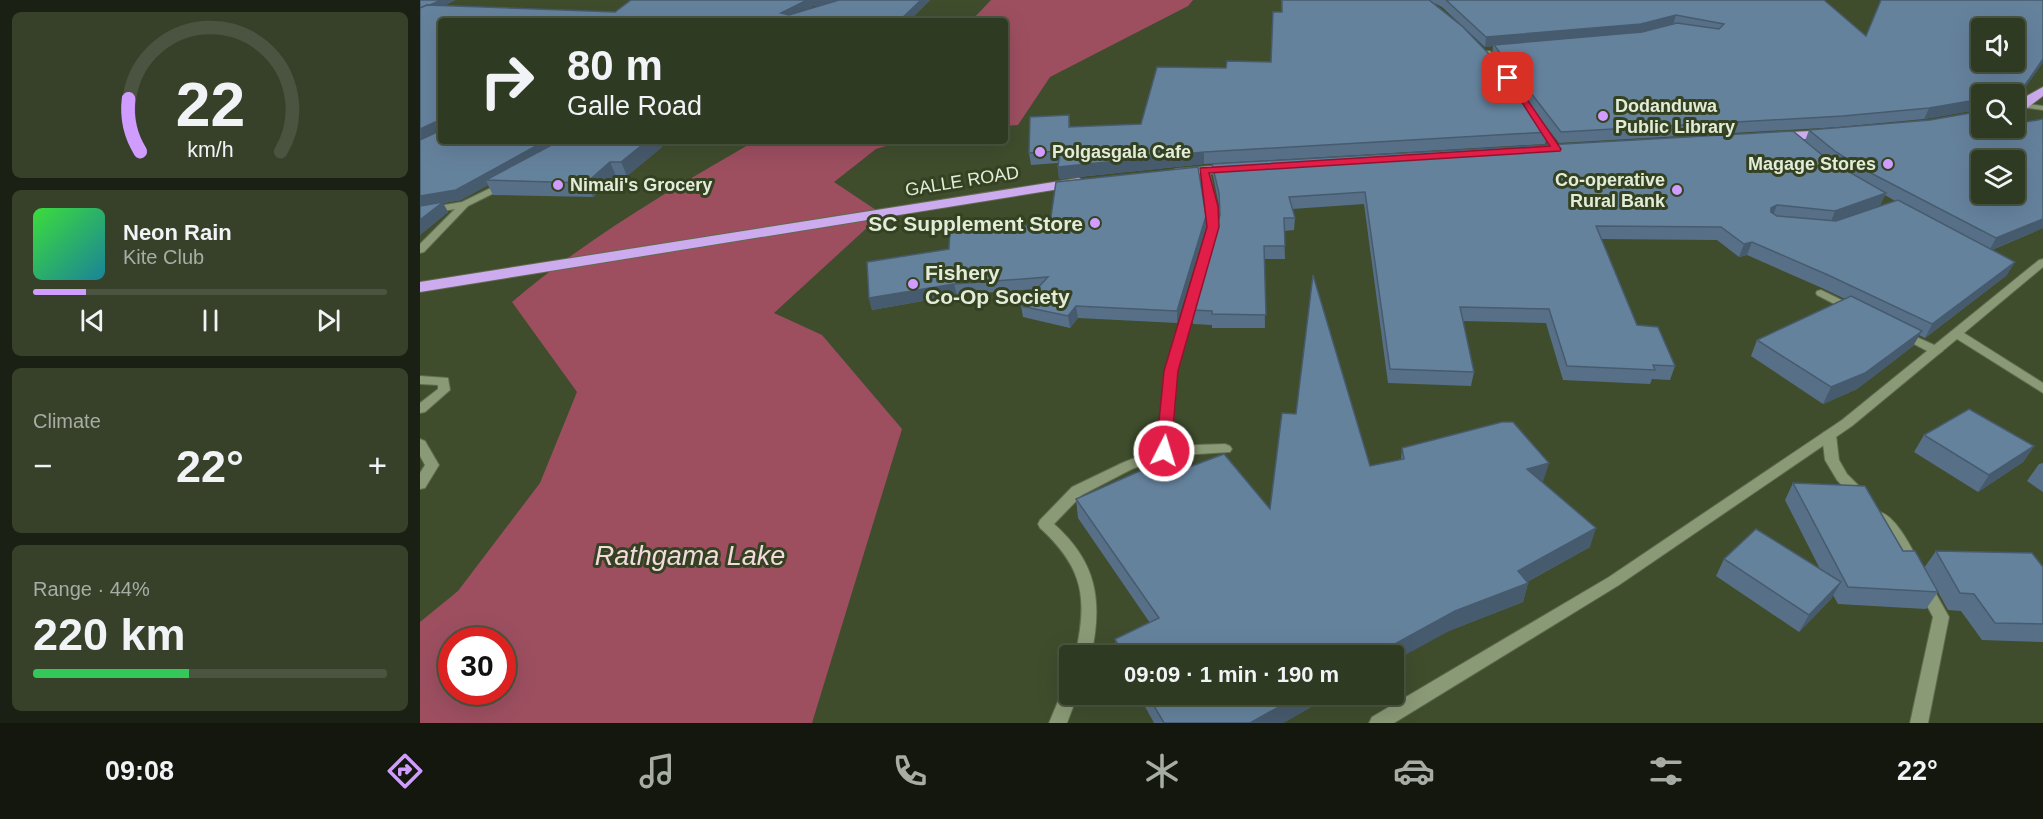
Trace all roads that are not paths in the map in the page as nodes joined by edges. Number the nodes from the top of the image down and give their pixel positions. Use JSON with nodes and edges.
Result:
{"nodes":[{"id":1,"x":1477,"y":44,"type":"edge"},
{"id":2,"x":1497,"y":50,"type":"edge"},
{"id":3,"x":1485,"y":51,"type":"junction"},
{"id":4,"x":2043,"y":90,"type":"edge"},
{"id":5,"x":2025,"y":102,"type":"edge"},
{"id":6,"x":2025,"y":106,"type":"edge"},
{"id":7,"x":2043,"y":108,"type":"edge"},
{"id":8,"x":1839,"y":133,"type":"edge"},
{"id":9,"x":1790,"y":136,"type":"junction"},
{"id":10,"x":1755,"y":138,"type":"edge"},
{"id":11,"x":1562,"y":149,"type":"joint"},
{"id":12,"x":1805,"y":149,"type":"edge"},
{"id":13,"x":1538,"y":150,"type":"edge"},
{"id":14,"x":1250,"y":168,"type":"edge"},
{"id":15,"x":1204,"y":170,"type":"junction"},
{"id":16,"x":1164,"y":174,"type":"edge"},
{"id":17,"x":515,"y":178,"type":"edge"},
{"id":18,"x":1088,"y":181,"type":"edge"},
{"id":19,"x":465,"y":204,"type":"junction"},
{"id":20,"x":420,"y":212,"type":"edge"},
{"id":21,"x":420,"y":250,"type":"edge"},
{"id":22,"x":2043,"y":261,"type":"edge"},
{"id":23,"x":420,"y":287,"type":"edge"},
{"id":24,"x":1821,"y":293,"type":"dead end"},
{"id":25,"x":1863,"y":314,"type":"edge"},
{"id":26,"x":1894,"y":330,"type":"edge"},
{"id":27,"x":1958,"y":334,"type":"junction"},
{"id":28,"x":1937,"y":351,"type":"junction"},
{"id":29,"x":420,"y":380,"type":"edge"},
{"id":30,"x":2043,"y":389,"type":"edge"},
{"id":31,"x":420,"y":409,"type":"edge"},
{"id":32,"x":1829,"y":435,"type":"junction"},
{"id":33,"x":420,"y":444,"type":"edge"},
{"id":34,"x":1225,"y":450,"type":"dead end"},
{"id":35,"x":1164,"y":451,"type":"junction"},
{"id":36,"x":420,"y":484,"type":"edge"},
{"id":37,"x":1085,"y":645,"type":"edge"},
{"id":38,"x":1065,"y":705,"type":"edge"},
{"id":39,"x":1058,"y":723,"type":"edge"},
{"id":40,"x":1378,"y":723,"type":"edge"},
{"id":41,"x":1919,"y":723,"type":"edge"}],
"edges":[{"from":1,"to":3,"type":"street"},
{"from":2,"to":3,"type":"street"},
{"from":3,"to":11,"type":"street"},
{"from":4,"to":5,"type":"highway"},
{"from":6,"to":7,"type":"street"},
{"from":8,"to":9,"type":"highway"},
{"from":9,"to":10,"type":"highway"},
{"from":9,"to":12,"type":"street"},
{"from":11,"to":13,"type":"highway"},
{"from":14,"to":15,"type":"highway"},
{"from":15,"to":16,"type":"highway"},
{"from":15,"to":35,"type":"street"},
{"from":17,"to":19,"type":"street"},
{"from":18,"to":23,"type":"highway","name":"GALLE ROAD"},
{"from":19,"to":20,"type":"street"},
{"from":19,"to":21,"type":"street"},
{"from":22,"to":27,"type":"street"},
{"from":24,"to":25,"type":"street"},
{"from":26,"to":28,"type":"street"},
{"from":27,"to":28,"type":"street"},
{"from":27,"to":30,"type":"street"},
{"from":28,"to":32,"type":"street"},
{"from":29,"to":31,"type":"street"},
{"from":32,"to":40,"type":"street"},
{"from":32,"to":41,"type":"street"},
{"from":33,"to":36,"type":"street"},
{"from":34,"to":35,"type":"street"},
{"from":35,"to":37,"type":"street"},
{"from":38,"to":39,"type":"street"}]}
